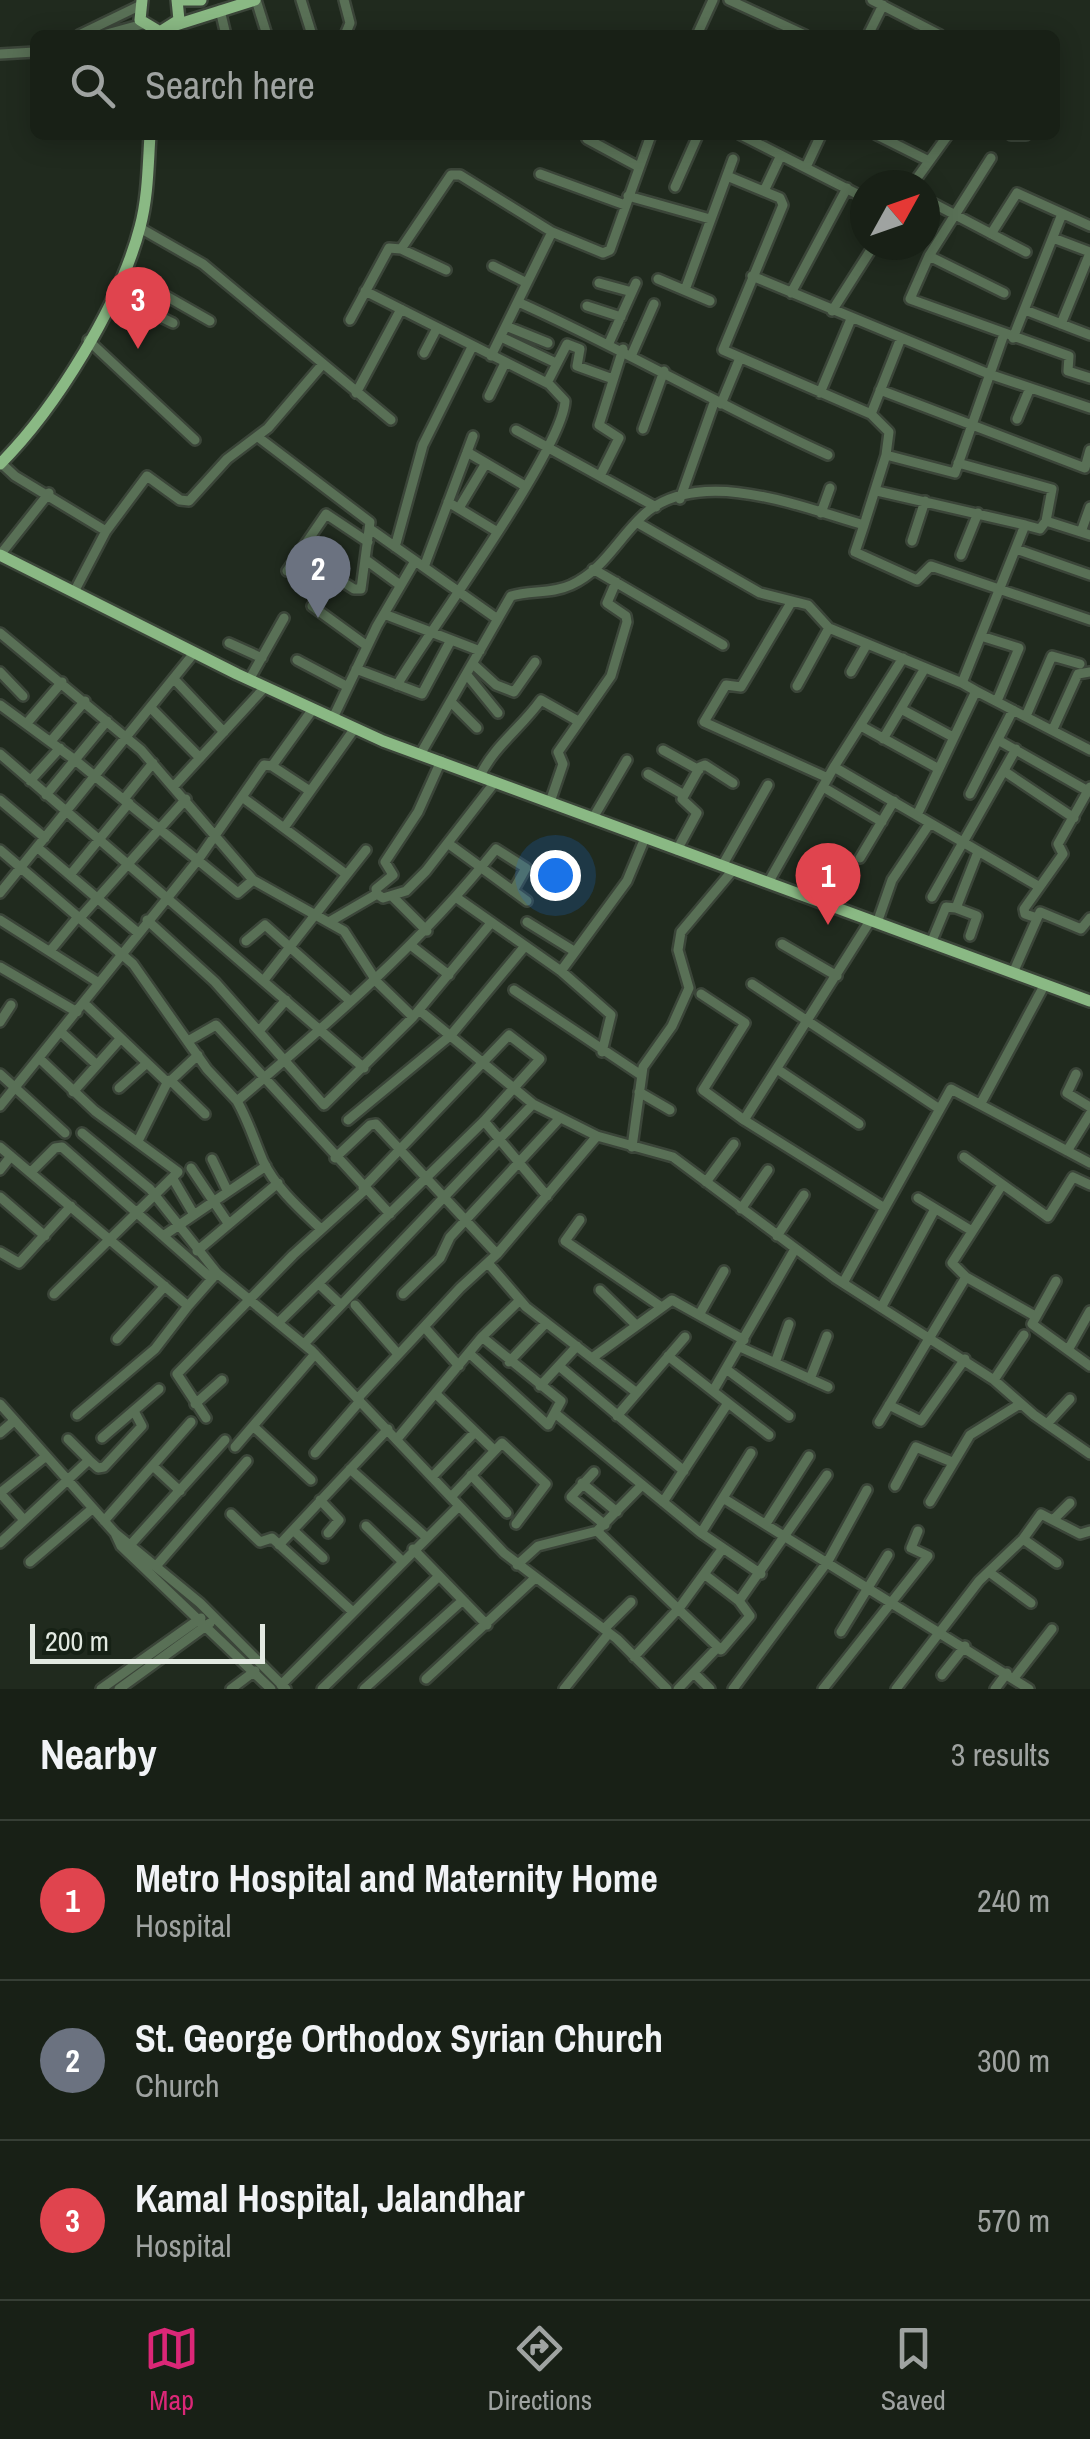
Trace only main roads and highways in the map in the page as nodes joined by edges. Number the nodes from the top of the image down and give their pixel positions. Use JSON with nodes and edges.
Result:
{"nodes":[{"id":1,"x":181,"y":0,"type":"edge"},
{"id":2,"x":201,"y":0,"type":"edge"},
{"id":3,"x":256,"y":0,"type":"edge"},
{"id":4,"x":140,"y":3,"type":"edge"},
{"id":5,"x":147,"y":29,"type":"edge"},
{"id":6,"x":169,"y":30,"type":"edge"},
{"id":7,"x":170,"y":30,"type":"edge"},
{"id":8,"x":149,"y":140,"type":"edge"},
{"id":9,"x":2,"y":458,"type":"edge"},
{"id":10,"x":0,"y":554,"type":"edge"},
{"id":11,"x":1090,"y":1002,"type":"edge"}],
"edges":[{"from":1,"to":2,"type":"main road"},
{"from":1,"to":6,"type":"main road"},
{"from":3,"to":7,"type":"main road"},
{"from":4,"to":5,"type":"main road"},
{"from":8,"to":9,"type":"main road"},
{"from":10,"to":11,"type":"main road"}]}
